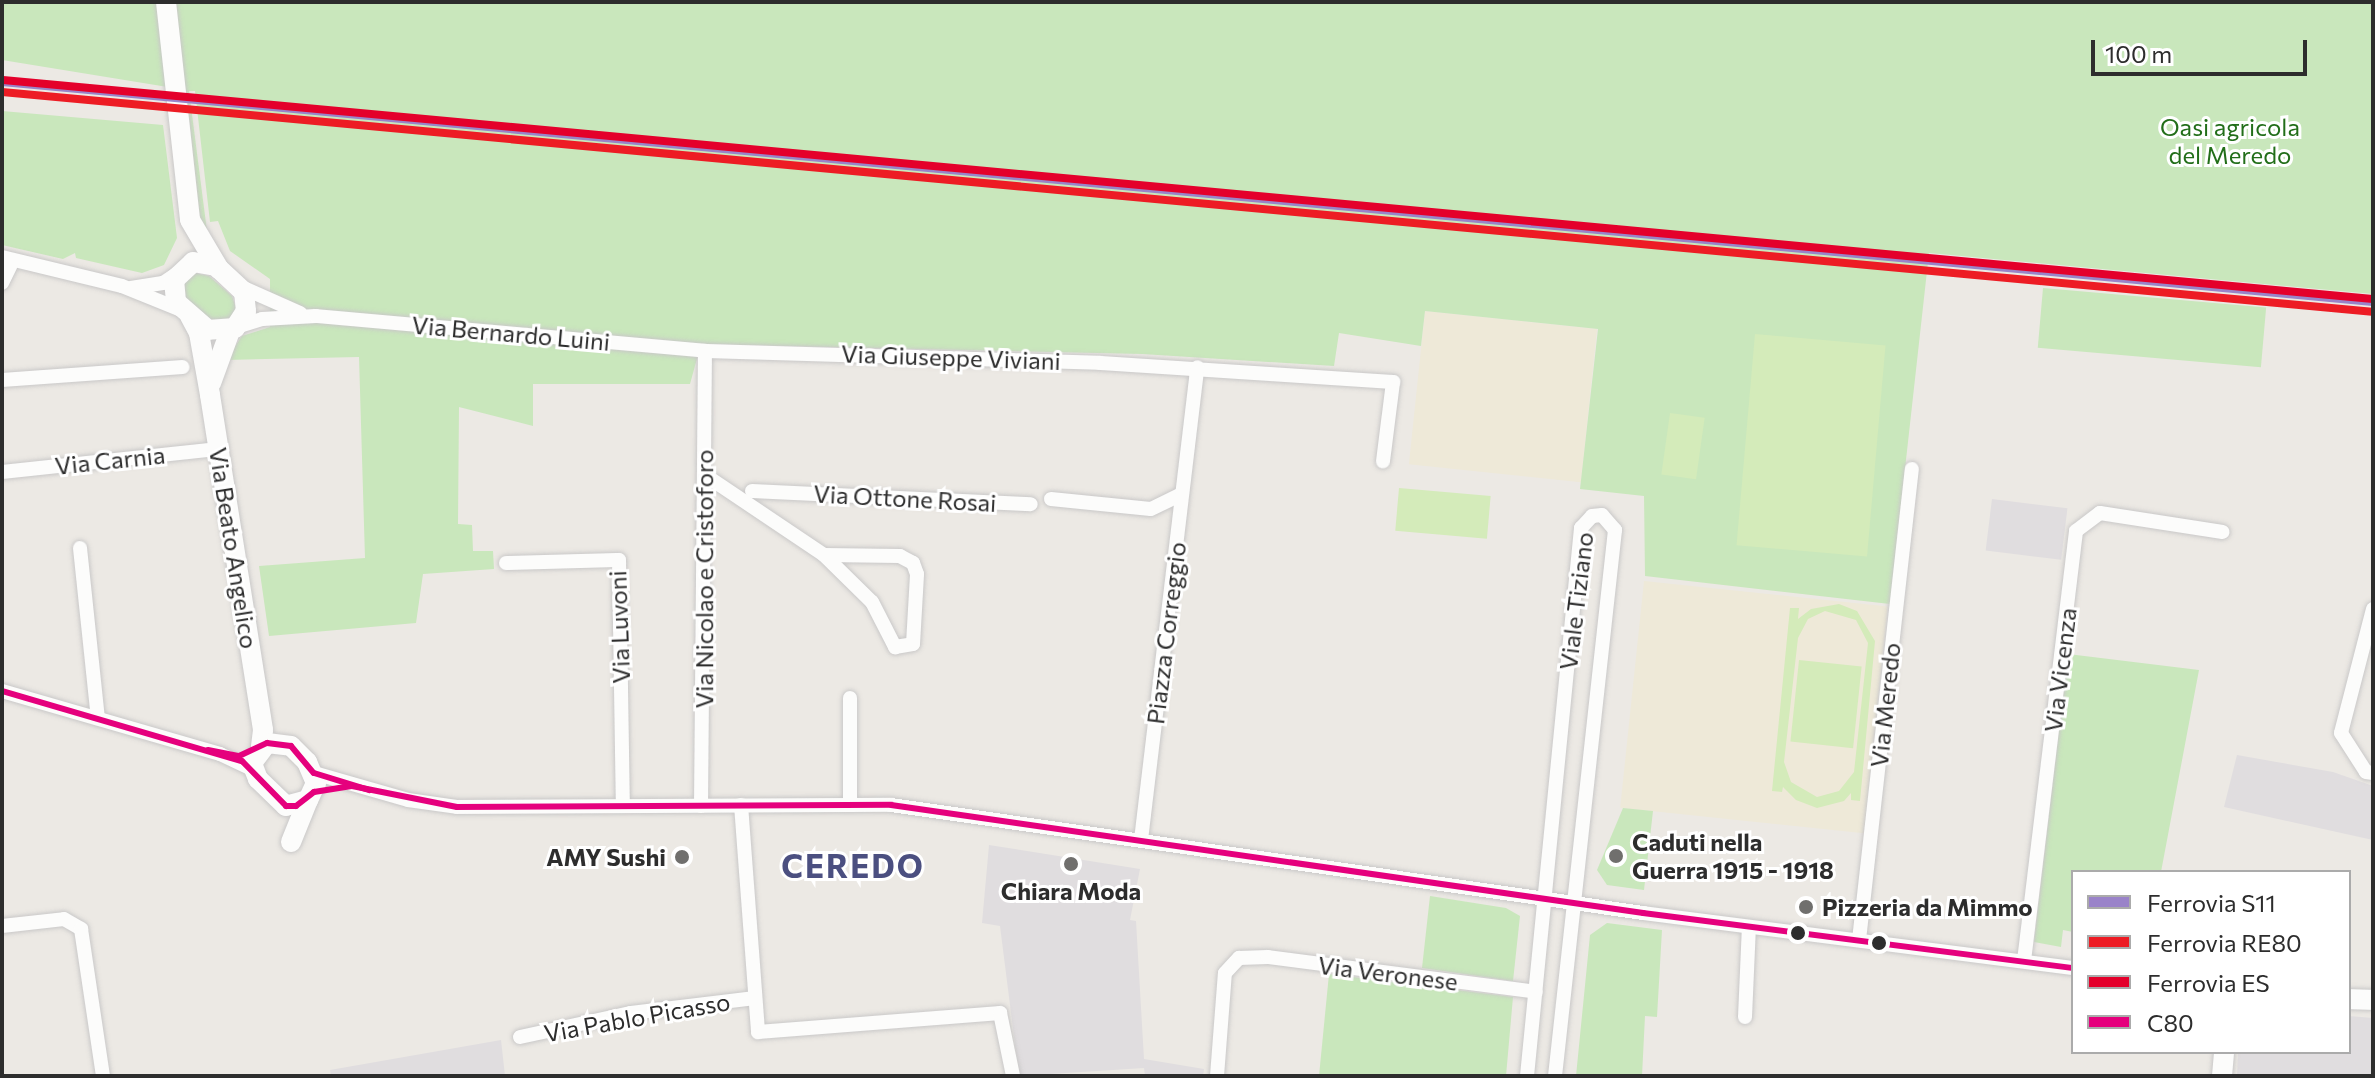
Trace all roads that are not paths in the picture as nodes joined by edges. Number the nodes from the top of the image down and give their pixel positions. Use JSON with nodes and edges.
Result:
{"nodes":[{"id":1,"x":166,"y":6,"type":"edge"},
{"id":2,"x":190,"y":220,"type":"junction"},
{"id":3,"x":8,"y":258,"type":"edge"},
{"id":4,"x":219,"y":269,"type":"junction"},
{"id":5,"x":180,"y":270,"type":"junction"},
{"id":6,"x":2,"y":283,"type":"edge"},
{"id":7,"x":239,"y":285,"type":"junction"},
{"id":8,"x":122,"y":286,"type":"junction"},
{"id":9,"x":186,"y":314,"type":"junction"},
{"id":10,"x":316,"y":316,"type":"junction"},
{"id":11,"x":233,"y":329,"type":"junction"},
{"id":12,"x":705,"y":351,"type":"junction"},
{"id":13,"x":183,"y":367,"type":"dead end"},
{"id":14,"x":1197,"y":367,"type":"junction"},
{"id":15,"x":2,"y":380,"type":"edge"},
{"id":16,"x":210,"y":395,"type":"junction"},
{"id":17,"x":219,"y":449,"type":"junction"},
{"id":18,"x":1383,"y":461,"type":"dead end"},
{"id":19,"x":1912,"y":469,"type":"dead end"},
{"id":20,"x":2,"y":472,"type":"edge"},
{"id":21,"x":705,"y":475,"type":"junction"},
{"id":22,"x":752,"y":491,"type":"dead end"},
{"id":23,"x":779,"y":492,"type":"junction"},
{"id":24,"x":1182,"y":494,"type":"junction"},
{"id":25,"x":1051,"y":499,"type":"dead end"},
{"id":26,"x":1031,"y":504,"type":"dead end"},
{"id":27,"x":764,"y":514,"type":"junction"},
{"id":28,"x":2223,"y":532,"type":"dead end"},
{"id":29,"x":80,"y":548,"type":"dead end"},
{"id":30,"x":824,"y":555,"type":"junction"},
{"id":31,"x":506,"y":563,"type":"dead end"},
{"id":32,"x":2373,"y":611,"type":"edge"},
{"id":33,"x":2,"y":691,"type":"edge"},
{"id":34,"x":850,"y":698,"type":"dead end"},
{"id":35,"x":259,"y":701,"type":"junction"},
{"id":36,"x":98,"y":718,"type":"junction"},
{"id":37,"x":285,"y":744,"type":"junction"},
{"id":38,"x":257,"y":757,"type":"junction"},
{"id":39,"x":2370,"y":772,"type":"edge"},
{"id":40,"x":312,"y":788,"type":"junction"},
{"id":41,"x":277,"y":801,"type":"junction"},
{"id":42,"x":850,"y":803,"type":"junction"},
{"id":43,"x":623,"y":805,"type":"junction"},
{"id":44,"x":741,"y":805,"type":"junction"},
{"id":45,"x":701,"y":806,"type":"junction"},
{"id":46,"x":1141,"y":840,"type":"junction"},
{"id":47,"x":1546,"y":898,"type":"junction"},
{"id":48,"x":1574,"y":901,"type":"junction"},
{"id":49,"x":2,"y":926,"type":"edge"},
{"id":50,"x":1749,"y":927,"type":"junction"},
{"id":51,"x":1859,"y":940,"type":"junction"},
{"id":52,"x":2024,"y":961,"type":"junction"},
{"id":53,"x":2071,"y":968,"type":"edge"},
{"id":54,"x":1536,"y":992,"type":"junction"},
{"id":55,"x":755,"y":998,"type":"junction"},
{"id":56,"x":2351,"y":999,"type":"edge"},
{"id":57,"x":2373,"y":1000,"type":"edge"},
{"id":58,"x":1745,"y":1017,"type":"dead end"},
{"id":59,"x":520,"y":1037,"type":"dead end"},
{"id":60,"x":2224,"y":1054,"type":"edge"},
{"id":61,"x":103,"y":1076,"type":"edge"},
{"id":62,"x":1013,"y":1076,"type":"edge"},
{"id":63,"x":1217,"y":1076,"type":"edge"},
{"id":64,"x":1527,"y":1076,"type":"edge"},
{"id":65,"x":1555,"y":1076,"type":"edge"},
{"id":66,"x":2222,"y":1076,"type":"edge"}],
"edges":[{"from":1,"to":2,"type":"street"},
{"from":2,"to":4,"type":"street"},
{"from":2,"to":5,"type":"street"},
{"from":3,"to":6,"type":"street"},
{"from":3,"to":8,"type":"street"},
{"from":4,"to":5,"type":"street"},
{"from":4,"to":7,"type":"street"},
{"from":5,"to":8,"type":"street"},
{"from":5,"to":9,"type":"street"},
{"from":7,"to":10,"type":"street","name":"Via Bernardo Luini"},
{"from":7,"to":11,"type":"street"},
{"from":8,"to":9,"type":"street"},
{"from":9,"to":11,"type":"street"},
{"from":9,"to":16,"type":"street","name":"Via Beato Angelico"},
{"from":10,"to":11,"type":"street","name":"Via Bernardo Luini"},
{"from":10,"to":12,"type":"street","name":"Via Bernardo Luini"},
{"from":11,"to":16,"type":"street","name":"Via Beato Angelico"},
{"from":12,"to":14,"type":"street","name":"Via Giuseppe Viviani"},
{"from":12,"to":21,"type":"street","name":"Via Nicolao e Cristoforo"},
{"from":13,"to":15,"type":"street"},
{"from":14,"to":18,"type":"street","name":"Via Giuseppe Viviani"},
{"from":14,"to":24,"type":"street","name":"Piazza Correggio"},
{"from":16,"to":17,"type":"street","name":"Via Beato Angelico"},
{"from":17,"to":20,"type":"street","name":"Via Carnia"},
{"from":17,"to":35,"type":"street","name":"Via Beato Angelico"},
{"from":19,"to":51,"type":"street","name":"Via Meredo"},
{"from":21,"to":27,"type":"street"},
{"from":21,"to":45,"type":"street","name":"Via Nicolao e Cristoforo"},
{"from":22,"to":23,"type":"street","name":"Via Ottone Rosai"},
{"from":23,"to":26,"type":"street","name":"Via Ottone Rosai"},
{"from":23,"to":27,"type":"street","name":"Via Ottone Rosai"},
{"from":24,"to":25,"type":"street"},
{"from":24,"to":46,"type":"street","name":"Piazza Correggio"},
{"from":27,"to":30,"type":"street"},
{"from":28,"to":52,"type":"street","name":"Via Vicenza"},
{"from":29,"to":36,"type":"street"},
{"from":30,"to":30,"type":"street"},
{"from":31,"to":43,"type":"street","name":"Via Luvoni"},
{"from":32,"to":39,"type":"street"},
{"from":33,"to":36,"type":"street"},
{"from":34,"to":42,"type":"street"},
{"from":35,"to":37,"type":"street","name":"Via Beato Angelico"},
{"from":35,"to":38,"type":"street","name":"Via Beato Angelico"},
{"from":36,"to":38,"type":"street"},
{"from":37,"to":38,"type":"street"},
{"from":37,"to":40,"type":"street","name":"Via Beato Angelico"},
{"from":38,"to":41,"type":"street"},
{"from":40,"to":41,"type":"street"},
{"from":40,"to":41,"type":"street"},
{"from":40,"to":43,"type":"street"},
{"from":42,"to":44,"type":"street"},
{"from":42,"to":46,"type":"street"},
{"from":43,"to":45,"type":"street"},
{"from":44,"to":45,"type":"street"},
{"from":44,"to":55,"type":"street"},
{"from":46,"to":47,"type":"street"},
{"from":47,"to":48,"type":"street"},
{"from":47,"to":48,"type":"street","name":"Viale Tiziano"},
{"from":47,"to":54,"type":"street","name":"Viale Tiziano"},
{"from":48,"to":50,"type":"street"},
{"from":48,"to":65,"type":"street","name":"Viale Tiziano"},
{"from":49,"to":61,"type":"street"},
{"from":50,"to":51,"type":"street"},
{"from":50,"to":58,"type":"street"},
{"from":51,"to":52,"type":"street"},
{"from":52,"to":53,"type":"street"},
{"from":54,"to":63,"type":"street","name":"Via Veronese"},
{"from":54,"to":64,"type":"street","name":"Viale Tiziano"},
{"from":55,"to":59,"type":"street","name":"Via Pablo Picasso"},
{"from":55,"to":62,"type":"street"},
{"from":56,"to":57,"type":"street"},
{"from":60,"to":66,"type":"street"}]}
